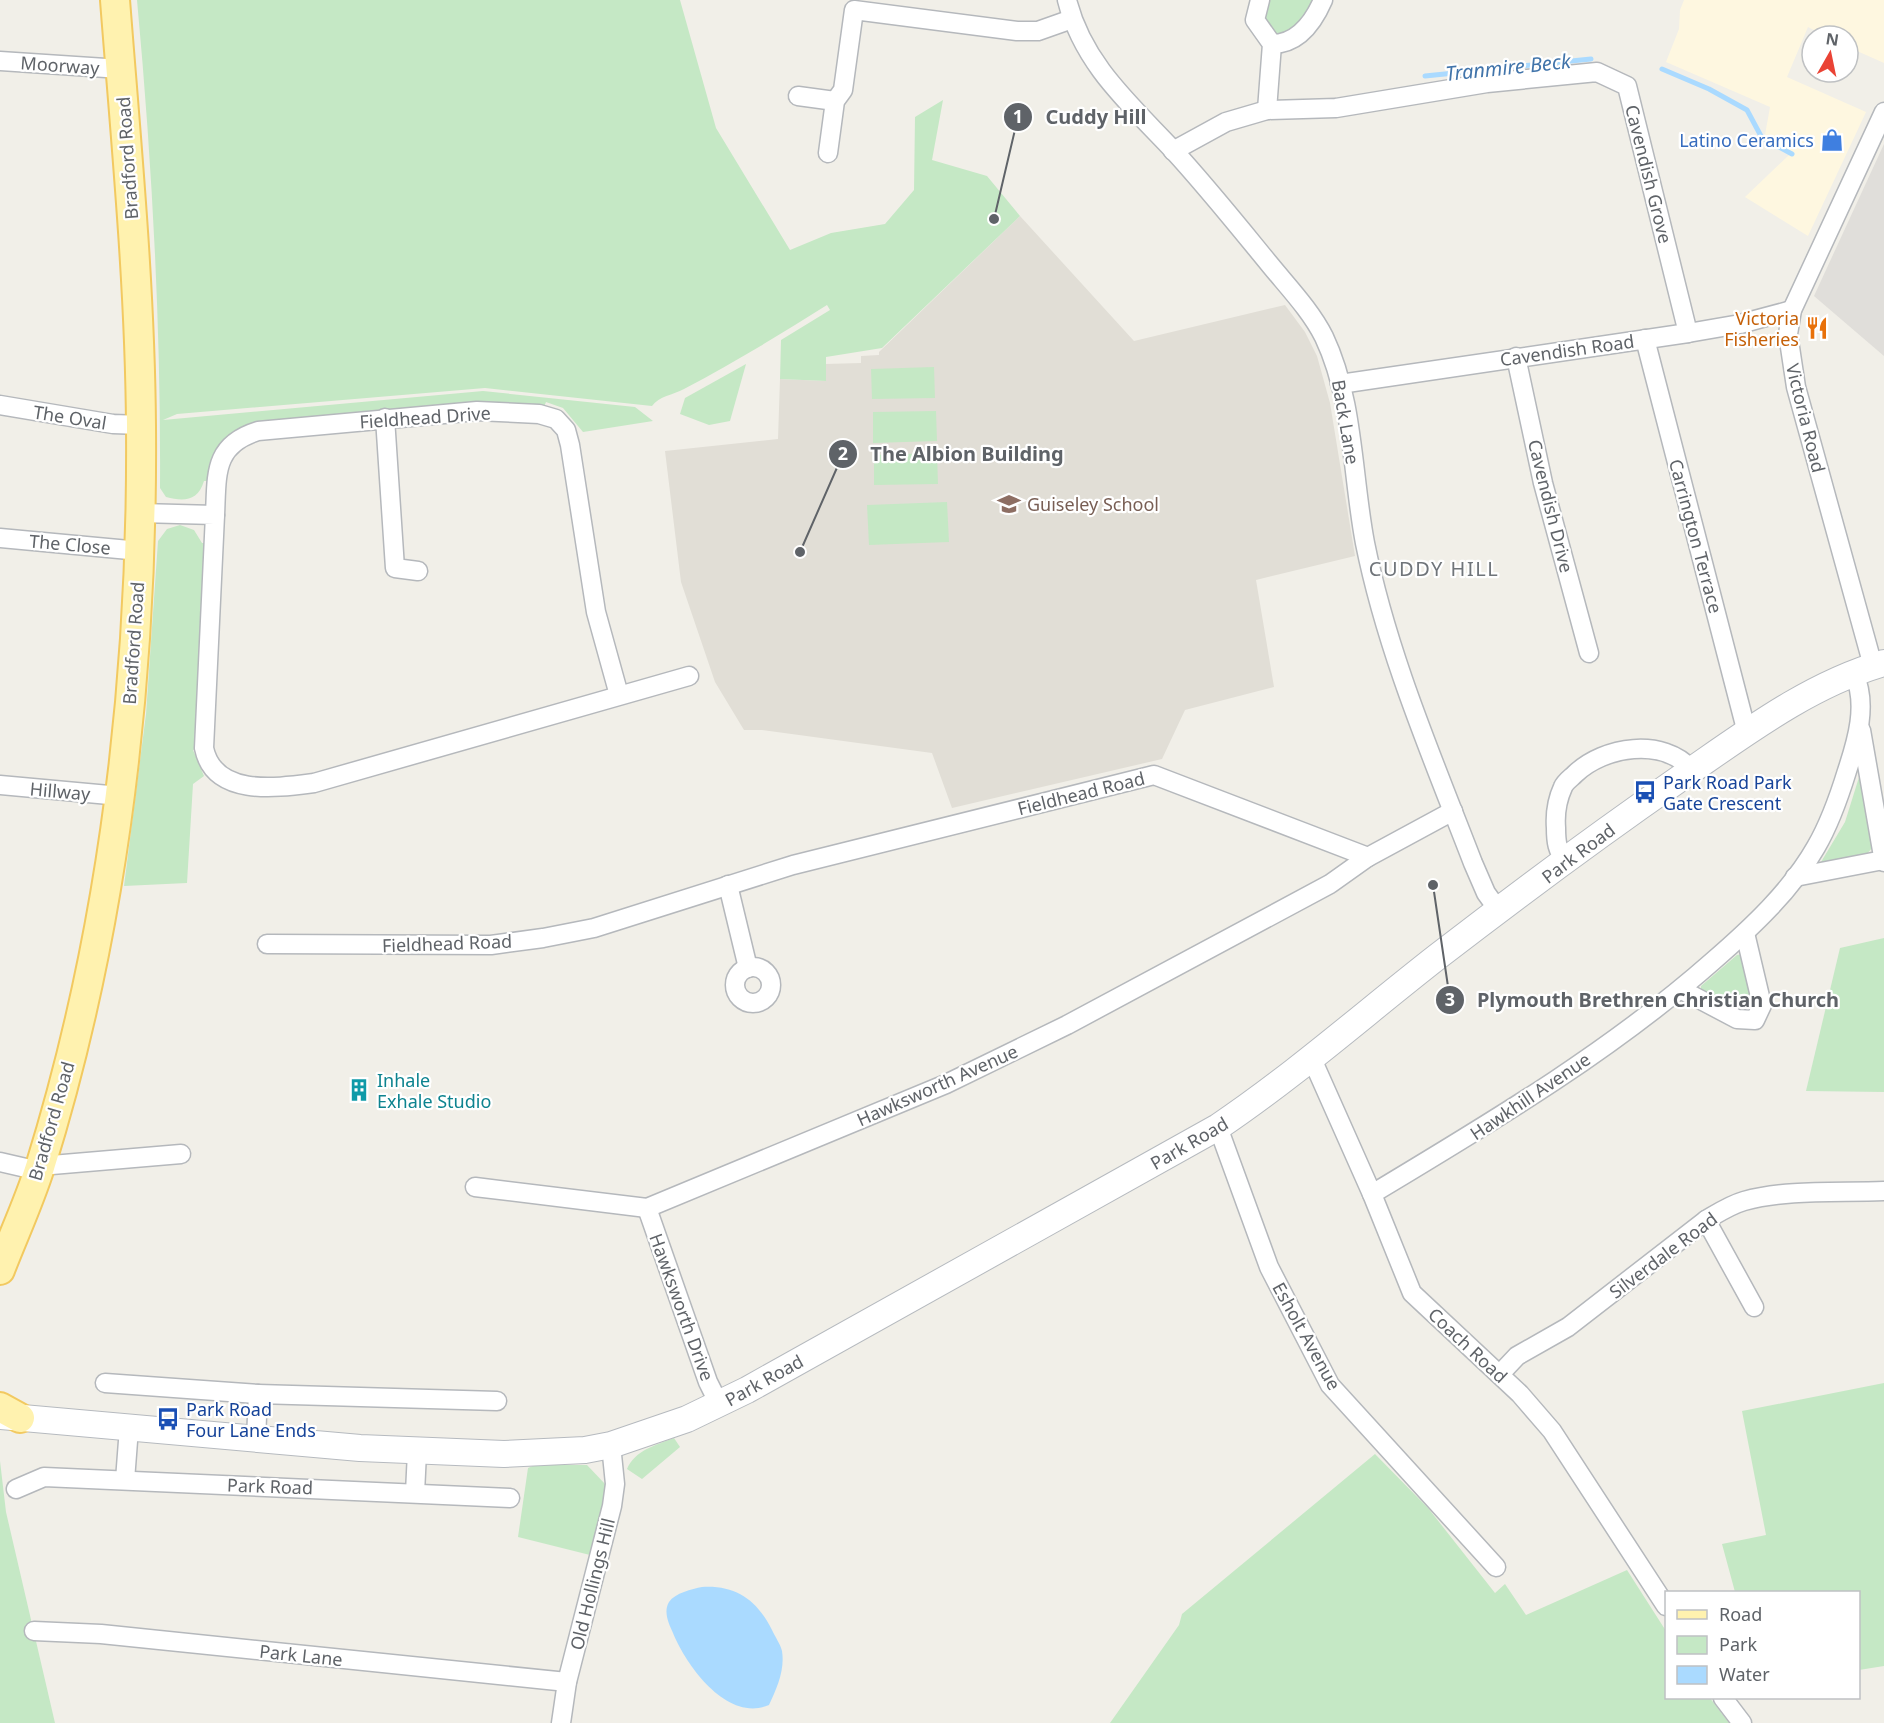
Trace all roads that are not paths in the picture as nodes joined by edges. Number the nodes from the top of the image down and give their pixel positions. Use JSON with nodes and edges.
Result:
{"nodes":[{"id":1,"x":115,"y":0,"type":"edge"},
{"id":2,"x":1067,"y":0,"type":"edge"},
{"id":3,"x":1260,"y":0,"type":"edge"},
{"id":4,"x":1323,"y":0,"type":"edge"},
{"id":5,"x":854,"y":5,"type":"edge"},
{"id":6,"x":1072,"y":19,"type":"junction"},
{"id":7,"x":1272,"y":44,"type":"junction"},
{"id":8,"x":0,"y":61,"type":"edge"},
{"id":9,"x":121,"y":69,"type":"junction"},
{"id":10,"x":798,"y":96,"type":"dead end"},
{"id":11,"x":835,"y":101,"type":"junction"},
{"id":12,"x":1267,"y":110,"type":"junction"},
{"id":13,"x":1884,"y":112,"type":"edge"},
{"id":14,"x":1173,"y":151,"type":"junction"},
{"id":15,"x":828,"y":153,"type":"dead end"},
{"id":16,"x":1792,"y":310,"type":"junction"},
{"id":17,"x":1688,"y":333,"type":"junction"},
{"id":18,"x":1645,"y":339,"type":"junction"},
{"id":19,"x":1516,"y":357,"type":"junction"},
{"id":20,"x":1340,"y":384,"type":"junction"},
{"id":21,"x":0,"y":405,"type":"edge"},
{"id":22,"x":385,"y":418,"type":"junction"},
{"id":23,"x":141,"y":425,"type":"junction"},
{"id":24,"x":140,"y":513,"type":"junction"},
{"id":25,"x":215,"y":515,"type":"junction"},
{"id":26,"x":0,"y":538,"type":"edge"},
{"id":27,"x":140,"y":551,"type":"junction"},
{"id":28,"x":418,"y":571,"type":"dead end"},
{"id":29,"x":1589,"y":653,"type":"dead end"},
{"id":30,"x":1870,"y":668,"type":"edge"},
{"id":31,"x":689,"y":676,"type":"dead end"},
{"id":32,"x":619,"y":695,"type":"junction"},
{"id":33,"x":1859,"y":720,"type":"junction"},
{"id":34,"x":1747,"y":733,"type":"junction"},
{"id":35,"x":1692,"y":770,"type":"junction"},
{"id":36,"x":0,"y":785,"type":"edge"},
{"id":37,"x":120,"y":796,"type":"junction"},
{"id":38,"x":1453,"y":811,"type":"junction"},
{"id":39,"x":1368,"y":857,"type":"junction"},
{"id":40,"x":1884,"y":861,"type":"edge"},
{"id":41,"x":1566,"y":862,"type":"junction"},
{"id":42,"x":1795,"y":877,"type":"junction"},
{"id":43,"x":728,"y":885,"type":"junction"},
{"id":44,"x":1499,"y":911,"type":"junction"},
{"id":45,"x":1745,"y":933,"type":"junction"},
{"id":46,"x":267,"y":944,"type":"dead end"},
{"id":47,"x":748,"y":968,"type":"dead end"},
{"id":48,"x":1682,"y":990,"type":"junction"},
{"id":49,"x":1312,"y":1059,"type":"junction"},
{"id":50,"x":1218,"y":1127,"type":"junction"},
{"id":51,"x":181,"y":1154,"type":"dead end"},
{"id":52,"x":0,"y":1162,"type":"edge"},
{"id":53,"x":39,"y":1169,"type":"junction"},
{"id":54,"x":475,"y":1187,"type":"dead end"},
{"id":55,"x":1884,"y":1191,"type":"edge"},
{"id":56,"x":1372,"y":1194,"type":"junction"},
{"id":57,"x":647,"y":1208,"type":"junction"},
{"id":58,"x":1706,"y":1220,"type":"junction"},
{"id":59,"x":0,"y":1270,"type":"edge"},
{"id":60,"x":1754,"y":1307,"type":"dead end"},
{"id":61,"x":1500,"y":1374,"type":"junction"},
{"id":62,"x":105,"y":1383,"type":"dead end"},
{"id":63,"x":258,"y":1394,"type":"junction"},
{"id":64,"x":497,"y":1401,"type":"dead end"},
{"id":65,"x":719,"y":1404,"type":"junction"},
{"id":66,"x":7,"y":1414,"type":"edge"},
{"id":67,"x":129,"y":1428,"type":"junction"},
{"id":68,"x":256,"y":1439,"type":"junction"},
{"id":69,"x":611,"y":1445,"type":"junction"},
{"id":70,"x":417,"y":1452,"type":"junction"},
{"id":71,"x":125,"y":1480,"type":"junction"},
{"id":72,"x":16,"y":1489,"type":"dead end"},
{"id":73,"x":415,"y":1493,"type":"junction"},
{"id":74,"x":510,"y":1498,"type":"dead end"},
{"id":75,"x":1496,"y":1567,"type":"dead end"},
{"id":76,"x":1665,"y":1604,"type":"edge"},
{"id":77,"x":34,"y":1631,"type":"dead end"},
{"id":78,"x":567,"y":1682,"type":"junction"},
{"id":79,"x":1724,"y":1699,"type":"edge"},
{"id":80,"x":561,"y":1723,"type":"edge"},
{"id":81,"x":1742,"y":1723,"type":"edge"}],
"edges":[{"from":1,"to":9,"type":"main road","name":"Bradford Road"},
{"from":2,"to":6,"type":"street","name":"Back Lane"},
{"from":3,"to":7,"type":"street"},
{"from":4,"to":7,"type":"street"},
{"from":5,"to":6,"type":"street"},
{"from":5,"to":11,"type":"street"},
{"from":6,"to":14,"type":"street","name":"Back Lane"},
{"from":7,"to":12,"type":"street"},
{"from":8,"to":9,"type":"street","name":"Moorway"},
{"from":9,"to":23,"type":"main road","name":"Bradford Road"},
{"from":10,"to":11,"type":"street"},
{"from":11,"to":15,"type":"street"},
{"from":12,"to":14,"type":"street","name":"Cavendish Grove"},
{"from":12,"to":17,"type":"street","name":"Cavendish Grove"},
{"from":13,"to":16,"type":"street","name":"Victoria Road"},
{"from":14,"to":20,"type":"street","name":"Back Lane"},
{"from":16,"to":17,"type":"street","name":"Cavendish Road"},
{"from":16,"to":30,"type":"street","name":"Victoria Road"},
{"from":17,"to":18,"type":"street","name":"Cavendish Road"},
{"from":18,"to":19,"type":"street","name":"Cavendish Road"},
{"from":18,"to":34,"type":"street","name":"Carrington Terrace"},
{"from":19,"to":20,"type":"street","name":"Cavendish Road"},
{"from":19,"to":29,"type":"street","name":"Cavendish Drive"},
{"from":20,"to":38,"type":"street","name":"Back Lane"},
{"from":21,"to":23,"type":"street","name":"The Oval"},
{"from":22,"to":25,"type":"street","name":"Fieldhead Drive"},
{"from":22,"to":28,"type":"street"},
{"from":22,"to":32,"type":"street","name":"Fieldhead Drive"},
{"from":23,"to":24,"type":"main road","name":"Bradford Road"},
{"from":24,"to":25,"type":"street"},
{"from":24,"to":27,"type":"main road","name":"Bradford Road"},
{"from":25,"to":32,"type":"street","name":"Fieldhead Drive"},
{"from":26,"to":27,"type":"street","name":"The Close"},
{"from":27,"to":37,"type":"main road","name":"Bradford Road"},
{"from":30,"to":33,"type":"street","name":"Hawkhill Avenue"},
{"from":30,"to":34,"type":"main road","name":"Park Road"},
{"from":31,"to":32,"type":"street","name":"Fieldhead Drive"},
{"from":33,"to":40,"type":"street","name":"Hawkhill Avenue"},
{"from":33,"to":42,"type":"street","name":"Hawkhill Avenue"},
{"from":34,"to":35,"type":"main road","name":"Park Road"},
{"from":35,"to":41,"type":"main road","name":"Park Road"},
{"from":35,"to":41,"type":"street"},
{"from":36,"to":37,"type":"street","name":"Hillway"},
{"from":37,"to":53,"type":"main road","name":"Bradford Road"},
{"from":38,"to":39,"type":"street"},
{"from":38,"to":44,"type":"street","name":"Back Lane"},
{"from":39,"to":43,"type":"street","name":"Fieldhead Road"},
{"from":39,"to":57,"type":"street","name":"Hawksworth Avenue"},
{"from":40,"to":42,"type":"street","name":"Hawkhill Avenue"},
{"from":41,"to":44,"type":"main road","name":"Park Road"},
{"from":42,"to":45,"type":"street","name":"Hawkhill Avenue"},
{"from":43,"to":46,"type":"street","name":"Fieldhead Road"},
{"from":43,"to":47,"type":"street"},
{"from":44,"to":49,"type":"main road","name":"Park Road"},
{"from":45,"to":48,"type":"street","name":"Hawkhill Avenue"},
{"from":45,"to":48,"type":"street"},
{"from":48,"to":56,"type":"street","name":"Hawkhill Avenue"},
{"from":49,"to":50,"type":"main road","name":"Park Road"},
{"from":49,"to":56,"type":"street","name":"Coach Road"},
{"from":50,"to":65,"type":"main road","name":"Park Road"},
{"from":50,"to":75,"type":"street","name":"Esholt Avenue"},
{"from":51,"to":53,"type":"street"},
{"from":52,"to":53,"type":"street"},
{"from":53,"to":59,"type":"main road","name":"Bradford Road"},
{"from":54,"to":57,"type":"street","name":"Hawksworth Avenue"},
{"from":55,"to":58,"type":"street","name":"Silverdale Road"},
{"from":56,"to":61,"type":"street","name":"Coach Road"},
{"from":57,"to":65,"type":"street","name":"Hawksworth Drive"},
{"from":58,"to":60,"type":"street"},
{"from":58,"to":61,"type":"street","name":"Silverdale Road"},
{"from":61,"to":76,"type":"street","name":"Coach Road"},
{"from":62,"to":63,"type":"street"},
{"from":63,"to":64,"type":"street"},
{"from":63,"to":68,"type":"street"},
{"from":65,"to":69,"type":"main road","name":"Park Road"},
{"from":66,"to":67,"type":"main road","name":"Park Road"},
{"from":67,"to":68,"type":"main road","name":"Park Road"},
{"from":67,"to":71,"type":"street"},
{"from":68,"to":70,"type":"main road","name":"Park Road"},
{"from":69,"to":70,"type":"main road","name":"Park Road"},
{"from":69,"to":78,"type":"street","name":"Old Hollings Hill"},
{"from":70,"to":73,"type":"street"},
{"from":71,"to":72,"type":"street","name":"Park Road"},
{"from":71,"to":73,"type":"street","name":"Park Road"},
{"from":73,"to":74,"type":"street","name":"Park Road"},
{"from":77,"to":78,"type":"street","name":"Park Lane"},
{"from":78,"to":80,"type":"street","name":"Old Hollings Hill"},
{"from":79,"to":81,"type":"street"}]}
